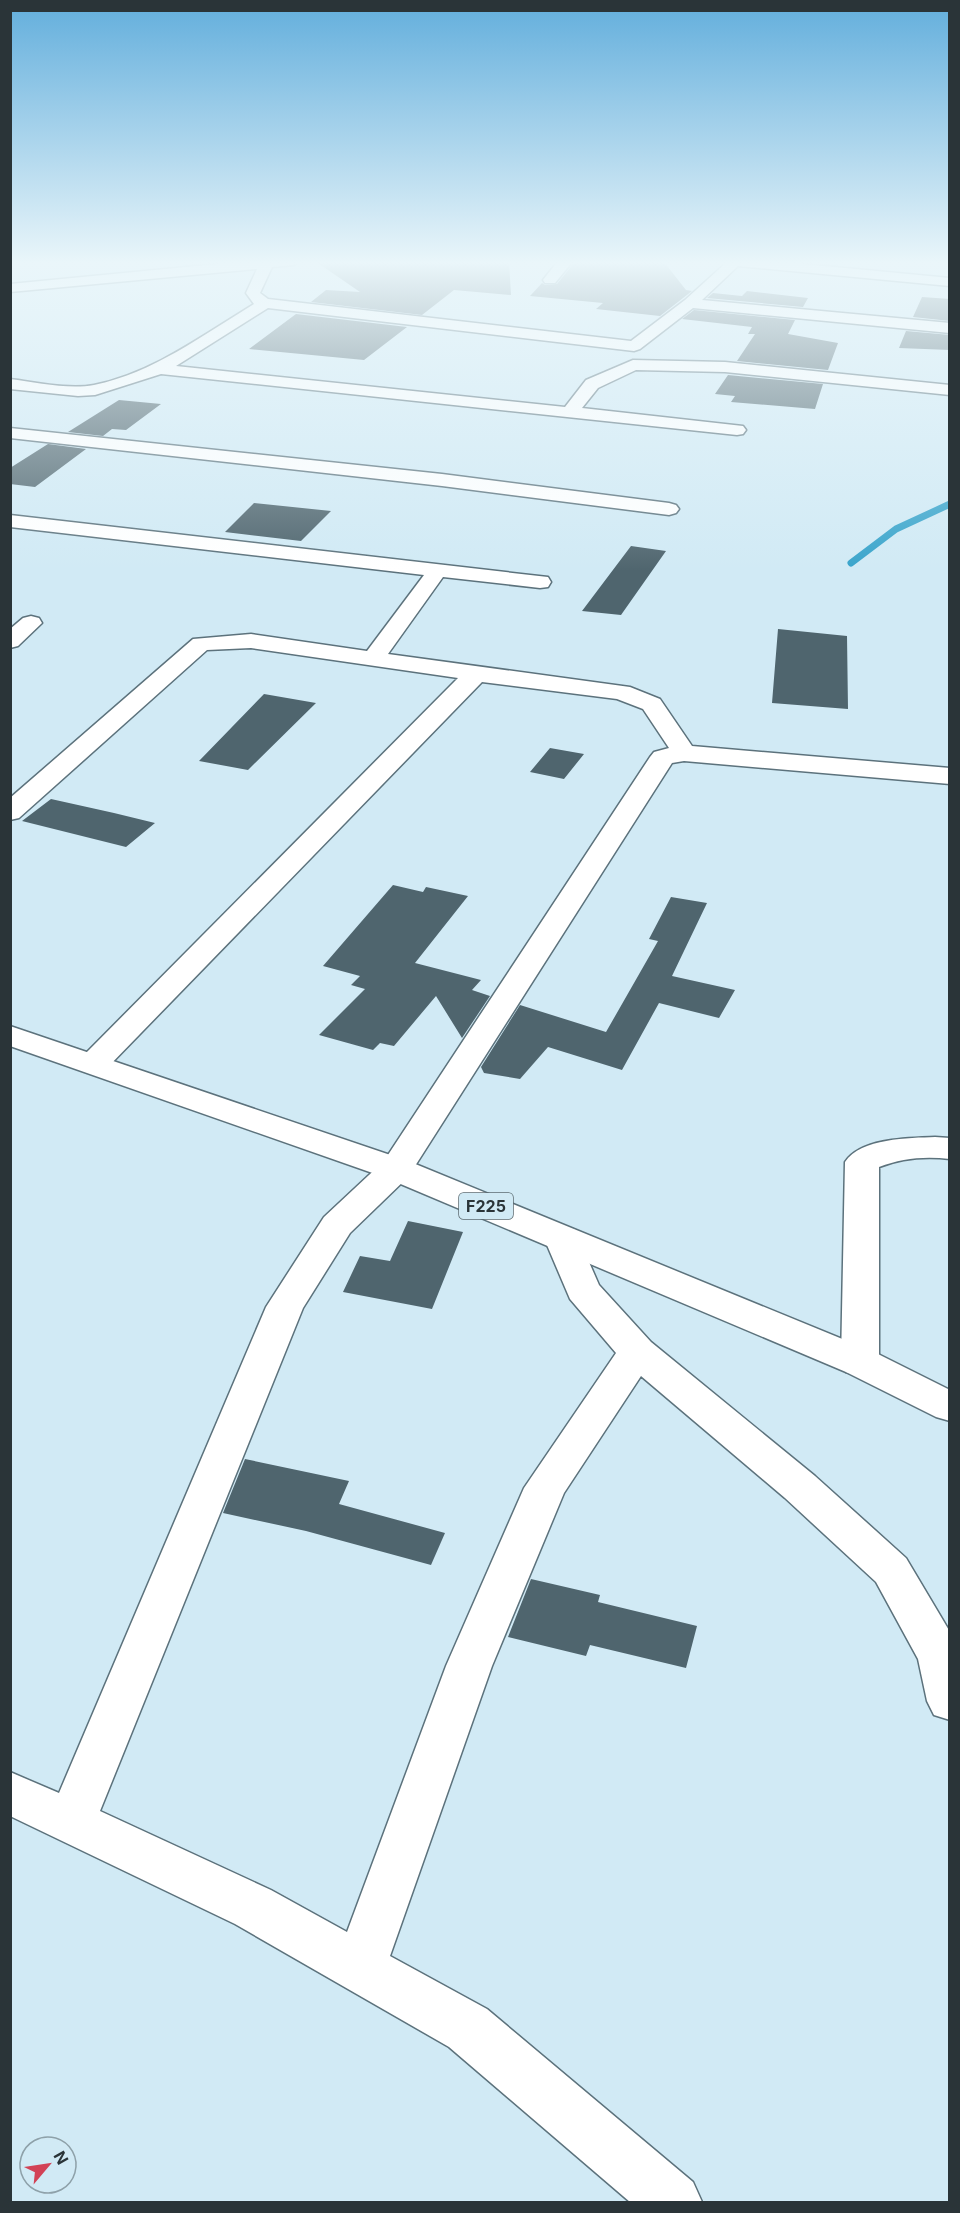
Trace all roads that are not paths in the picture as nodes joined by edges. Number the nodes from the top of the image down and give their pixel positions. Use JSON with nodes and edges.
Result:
{"nodes":[{"id":1,"x":168,"y":364,"type":"edge"},
{"id":2,"x":633,"y":365,"type":"joint"},
{"id":3,"x":160,"y":369,"type":"junction"},
{"id":4,"x":10,"y":384,"type":"edge"},
{"id":5,"x":950,"y":390,"type":"edge"},
{"id":6,"x":569,"y":413,"type":"junction"},
{"id":7,"x":737,"y":430,"type":"dead end"},
{"id":8,"x":10,"y":433,"type":"edge"},
{"id":9,"x":669,"y":509,"type":"dead end"},
{"id":10,"x":10,"y":522,"type":"edge"},
{"id":11,"x":438,"y":570,"type":"junction"},
{"id":12,"x":540,"y":582,"type":"dead end"},
{"id":13,"x":31,"y":623,"type":"dead end"},
{"id":14,"x":10,"y":641,"type":"edge"},
{"id":15,"x":373,"y":659,"type":"junction"},
{"id":16,"x":476,"y":674,"type":"junction"},
{"id":17,"x":684,"y":753,"type":"junction"},
{"id":18,"x":950,"y":776,"type":"edge"},
{"id":19,"x":10,"y":812,"type":"edge"},
{"id":20,"x":10,"y":1035,"type":"edge"},
{"id":21,"x":94,"y":1064,"type":"junction"},
{"id":22,"x":950,"y":1149,"type":"edge"},
{"id":23,"x":396,"y":1169,"type":"junction"},
{"id":24,"x":562,"y":1238,"type":"junction"},
{"id":25,"x":638,"y":1352,"type":"junction"},
{"id":26,"x":860,"y":1362,"type":"junction"},
{"id":27,"x":950,"y":1407,"type":"edge"},
{"id":28,"x":950,"y":1701,"type":"edge"},
{"id":29,"x":10,"y":1793,"type":"edge"},
{"id":30,"x":70,"y":1822,"type":"junction"},
{"id":31,"x":360,"y":1968,"type":"junction"},
{"id":32,"x":673,"y":2202,"type":"edge"}],
"edges":[{"from":1,"to":3,"type":"street"},
{"from":2,"to":5,"type":"street"},
{"from":2,"to":6,"type":"street"},
{"from":3,"to":4,"type":"street"},
{"from":3,"to":6,"type":"street"},
{"from":6,"to":7,"type":"street"},
{"from":8,"to":9,"type":"street"},
{"from":10,"to":11,"type":"street"},
{"from":11,"to":12,"type":"street"},
{"from":11,"to":15,"type":"street"},
{"from":13,"to":14,"type":"street"},
{"from":15,"to":16,"type":"street"},
{"from":15,"to":19,"type":"street"},
{"from":16,"to":17,"type":"street"},
{"from":16,"to":21,"type":"street"},
{"from":17,"to":18,"type":"street"},
{"from":17,"to":23,"type":"street"},
{"from":20,"to":21,"type":"street","number":"F225"},
{"from":21,"to":23,"type":"street","number":"F225"},
{"from":22,"to":26,"type":"street"},
{"from":23,"to":24,"type":"street","number":"F225"},
{"from":23,"to":30,"type":"street"},
{"from":24,"to":25,"type":"street"},
{"from":24,"to":26,"type":"street","number":"F225"},
{"from":25,"to":28,"type":"street"},
{"from":25,"to":31,"type":"street"},
{"from":26,"to":27,"type":"street","number":"F225"},
{"from":29,"to":30,"type":"street"},
{"from":30,"to":31,"type":"street"},
{"from":31,"to":32,"type":"street"}]}
